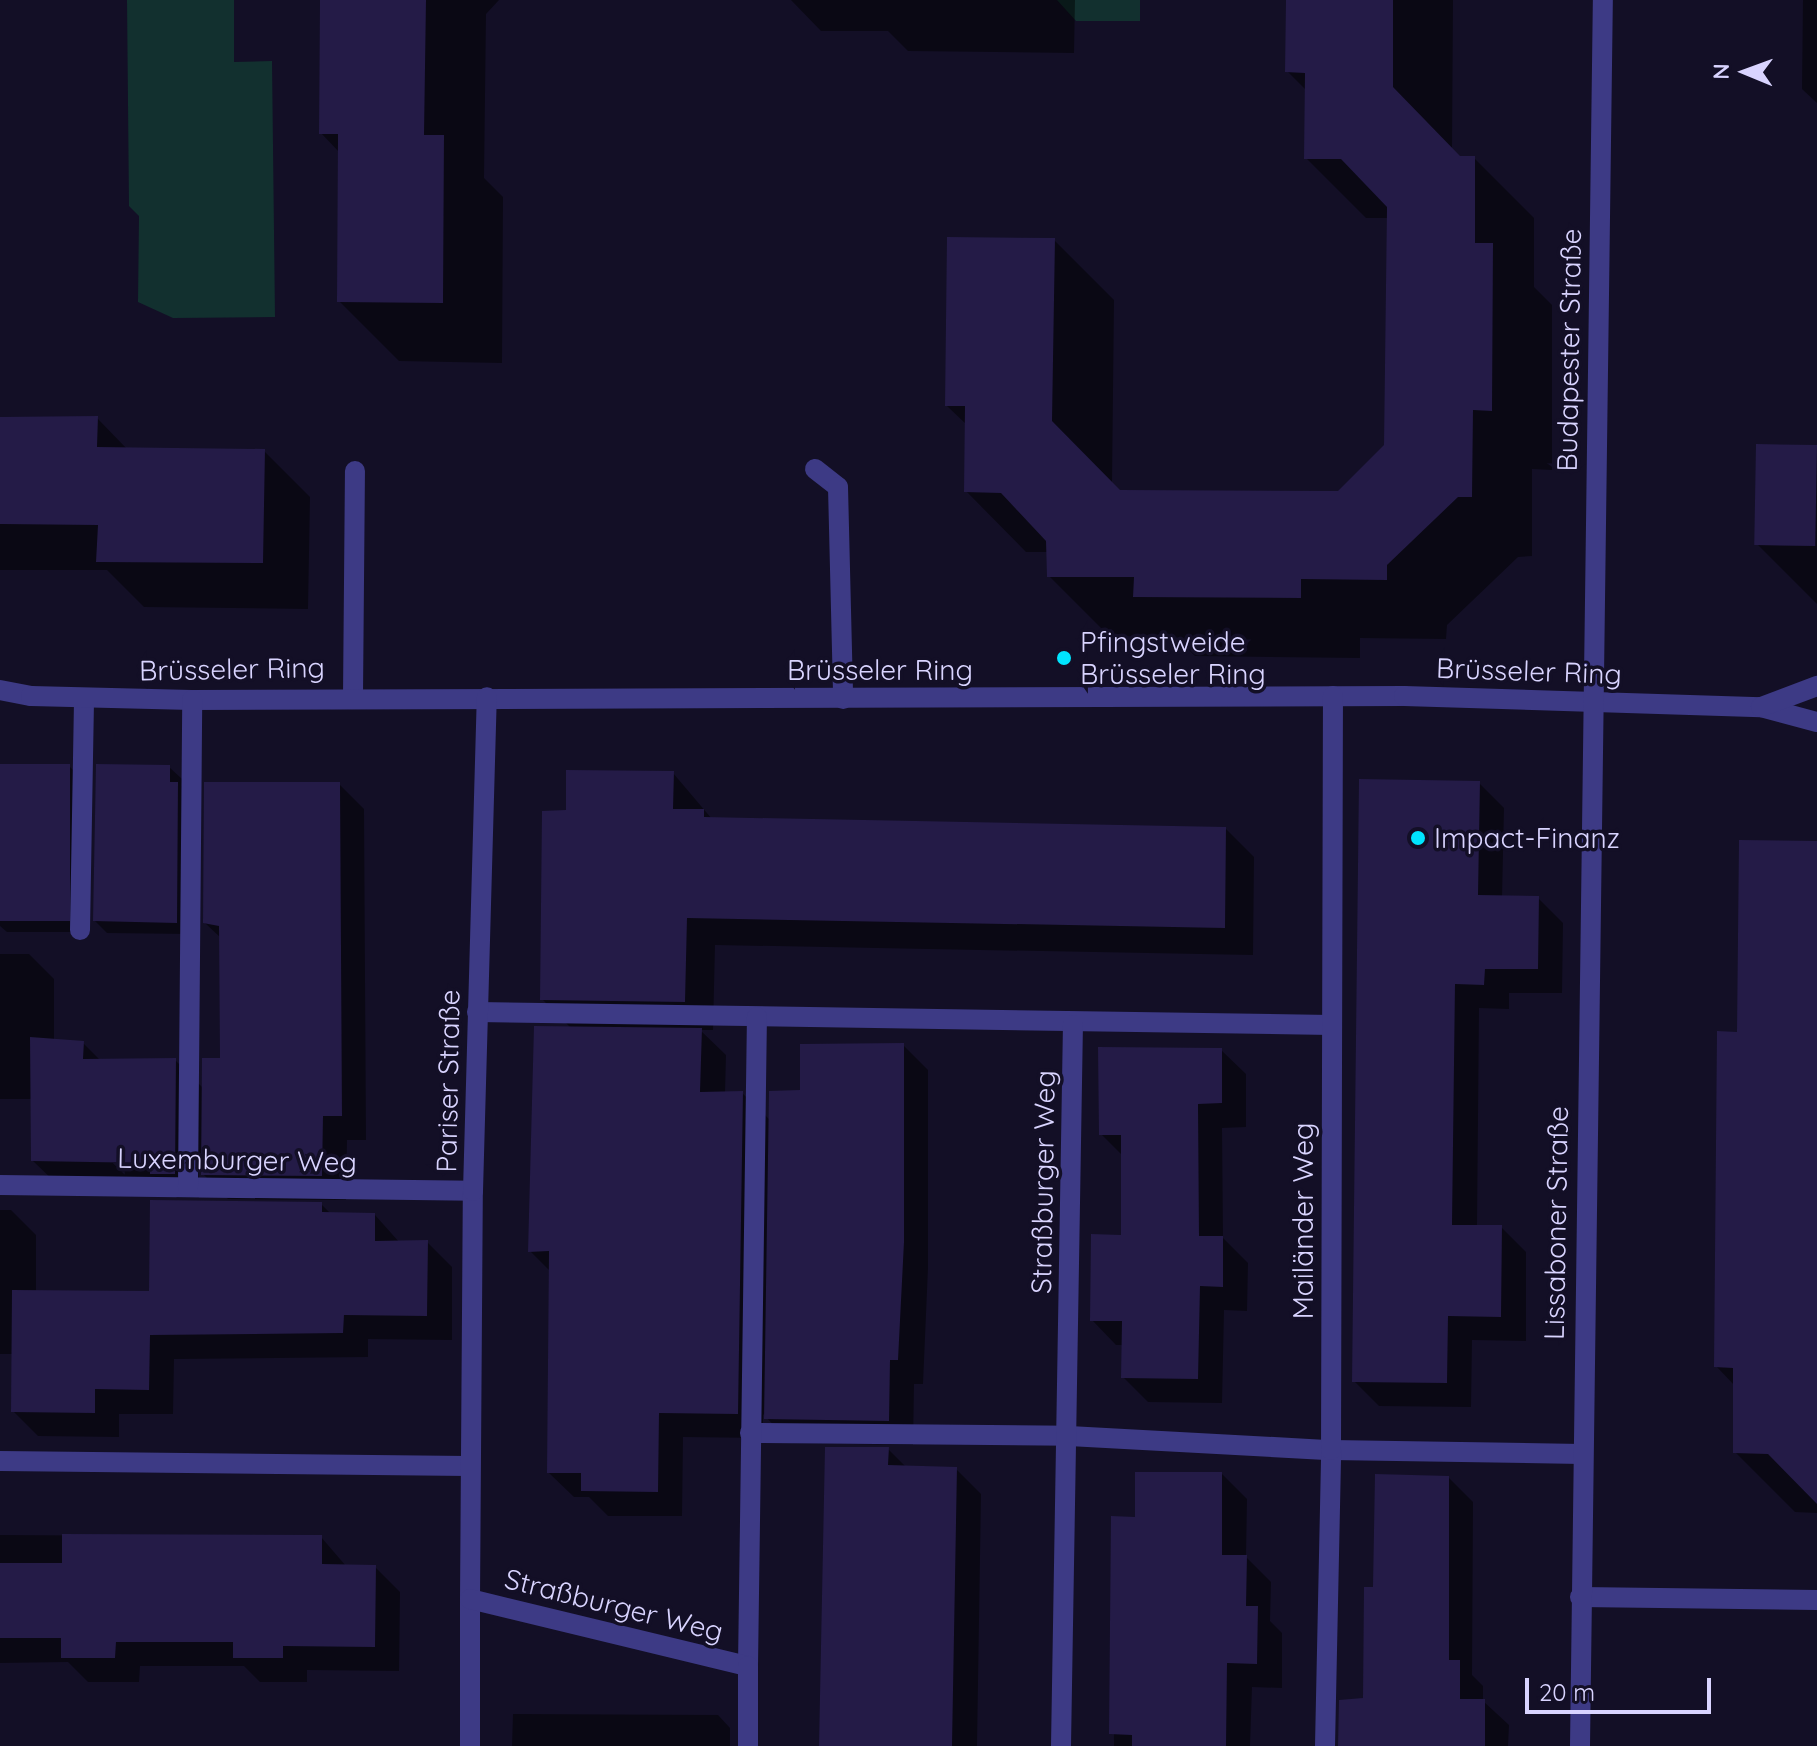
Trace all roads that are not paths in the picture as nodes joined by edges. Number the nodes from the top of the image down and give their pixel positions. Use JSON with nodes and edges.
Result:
{"nodes":[{"id":1,"x":1603,"y":0,"type":"edge"},
{"id":2,"x":815,"y":469,"type":"dead end"},
{"id":3,"x":355,"y":471,"type":"dead end"},
{"id":4,"x":1817,"y":686,"type":"edge"},
{"id":5,"x":0,"y":690,"type":"edge"},
{"id":6,"x":353,"y":696,"type":"junction"},
{"id":7,"x":1333,"y":696,"type":"junction"},
{"id":8,"x":487,"y":697,"type":"junction"},
{"id":9,"x":84,"y":698,"type":"junction"},
{"id":10,"x":843,"y":699,"type":"junction"},
{"id":11,"x":192,"y":700,"type":"junction"},
{"id":12,"x":1592,"y":700,"type":"junction"},
{"id":13,"x":1761,"y":707,"type":"junction"},
{"id":14,"x":1817,"y":722,"type":"edge"},
{"id":15,"x":80,"y":930,"type":"dead end"},
{"id":16,"x":477,"y":1012,"type":"junction"},
{"id":17,"x":757,"y":1017,"type":"junction"},
{"id":18,"x":1073,"y":1025,"type":"junction"},
{"id":19,"x":1331,"y":1025,"type":"junction"},
{"id":20,"x":0,"y":1185,"type":"edge"},
{"id":21,"x":188,"y":1187,"type":"junction"},
{"id":22,"x":473,"y":1191,"type":"junction"},
{"id":23,"x":750,"y":1433,"type":"junction"},
{"id":24,"x":1069,"y":1436,"type":"junction"},
{"id":25,"x":1331,"y":1450,"type":"junction"},
{"id":26,"x":1582,"y":1454,"type":"junction"},
{"id":27,"x":0,"y":1461,"type":"edge"},
{"id":28,"x":468,"y":1466,"type":"junction"},
{"id":29,"x":1580,"y":1597,"type":"junction"},
{"id":30,"x":470,"y":1599,"type":"junction"},
{"id":31,"x":1817,"y":1600,"type":"edge"},
{"id":32,"x":748,"y":1666,"type":"junction"},
{"id":33,"x":470,"y":1746,"type":"edge"},
{"id":34,"x":748,"y":1746,"type":"edge"},
{"id":35,"x":1061,"y":1746,"type":"edge"},
{"id":36,"x":1325,"y":1746,"type":"edge"},
{"id":37,"x":1580,"y":1746,"type":"edge"}],
"edges":[{"from":1,"to":12,"type":"street","name":"Budapester Straße"},
{"from":2,"to":10,"type":"street"},
{"from":3,"to":6,"type":"street"},
{"from":4,"to":13,"type":"street","name":"Brüsseler Ring"},
{"from":5,"to":9,"type":"street","name":"Brüsseler Ring"},
{"from":6,"to":8,"type":"street","name":"Brüsseler Ring"},
{"from":6,"to":11,"type":"street","name":"Brüsseler Ring"},
{"from":7,"to":10,"type":"street","name":"Brüsseler Ring"},
{"from":7,"to":12,"type":"street","name":"Brüsseler Ring"},
{"from":7,"to":19,"type":"street","name":"Mailänder Weg"},
{"from":8,"to":10,"type":"street","name":"Brüsseler Ring"},
{"from":8,"to":16,"type":"street","name":"Pariser Straße"},
{"from":9,"to":11,"type":"street","name":"Brüsseler Ring"},
{"from":9,"to":15,"type":"street"},
{"from":11,"to":21,"type":"street"},
{"from":12,"to":13,"type":"street","name":"Brüsseler Ring"},
{"from":12,"to":26,"type":"street","name":"Lissaboner Straße"},
{"from":13,"to":14,"type":"street","name":"Brüsseler Ring"},
{"from":16,"to":17,"type":"street"},
{"from":16,"to":22,"type":"street","name":"Pariser Straße"},
{"from":17,"to":18,"type":"street"},
{"from":17,"to":23,"type":"street","name":"Straßburger Weg"},
{"from":18,"to":19,"type":"street"},
{"from":18,"to":24,"type":"street","name":"Straßburger Weg"},
{"from":19,"to":25,"type":"street","name":"Mailänder Weg"},
{"from":20,"to":21,"type":"street","name":"Luxemburger Weg"},
{"from":21,"to":22,"type":"street","name":"Luxemburger Weg"},
{"from":22,"to":28,"type":"street","name":"Pariser Straße"},
{"from":23,"to":24,"type":"street"},
{"from":23,"to":32,"type":"street","name":"Straßburger Weg"},
{"from":24,"to":25,"type":"street"},
{"from":24,"to":35,"type":"street","name":"Straßburger Weg"},
{"from":25,"to":26,"type":"street"},
{"from":25,"to":36,"type":"street","name":"Mailänder Weg"},
{"from":26,"to":29,"type":"street","name":"Lissaboner Straße"},
{"from":27,"to":28,"type":"street"},
{"from":28,"to":30,"type":"street","name":"Pariser Straße"},
{"from":29,"to":31,"type":"street"},
{"from":29,"to":37,"type":"street","name":"Lissaboner Straße"},
{"from":30,"to":32,"type":"street","name":"Straßburger Weg"},
{"from":30,"to":33,"type":"street","name":"Straßburger Weg"},
{"from":32,"to":34,"type":"street","name":"Straßburger Weg"}]}
